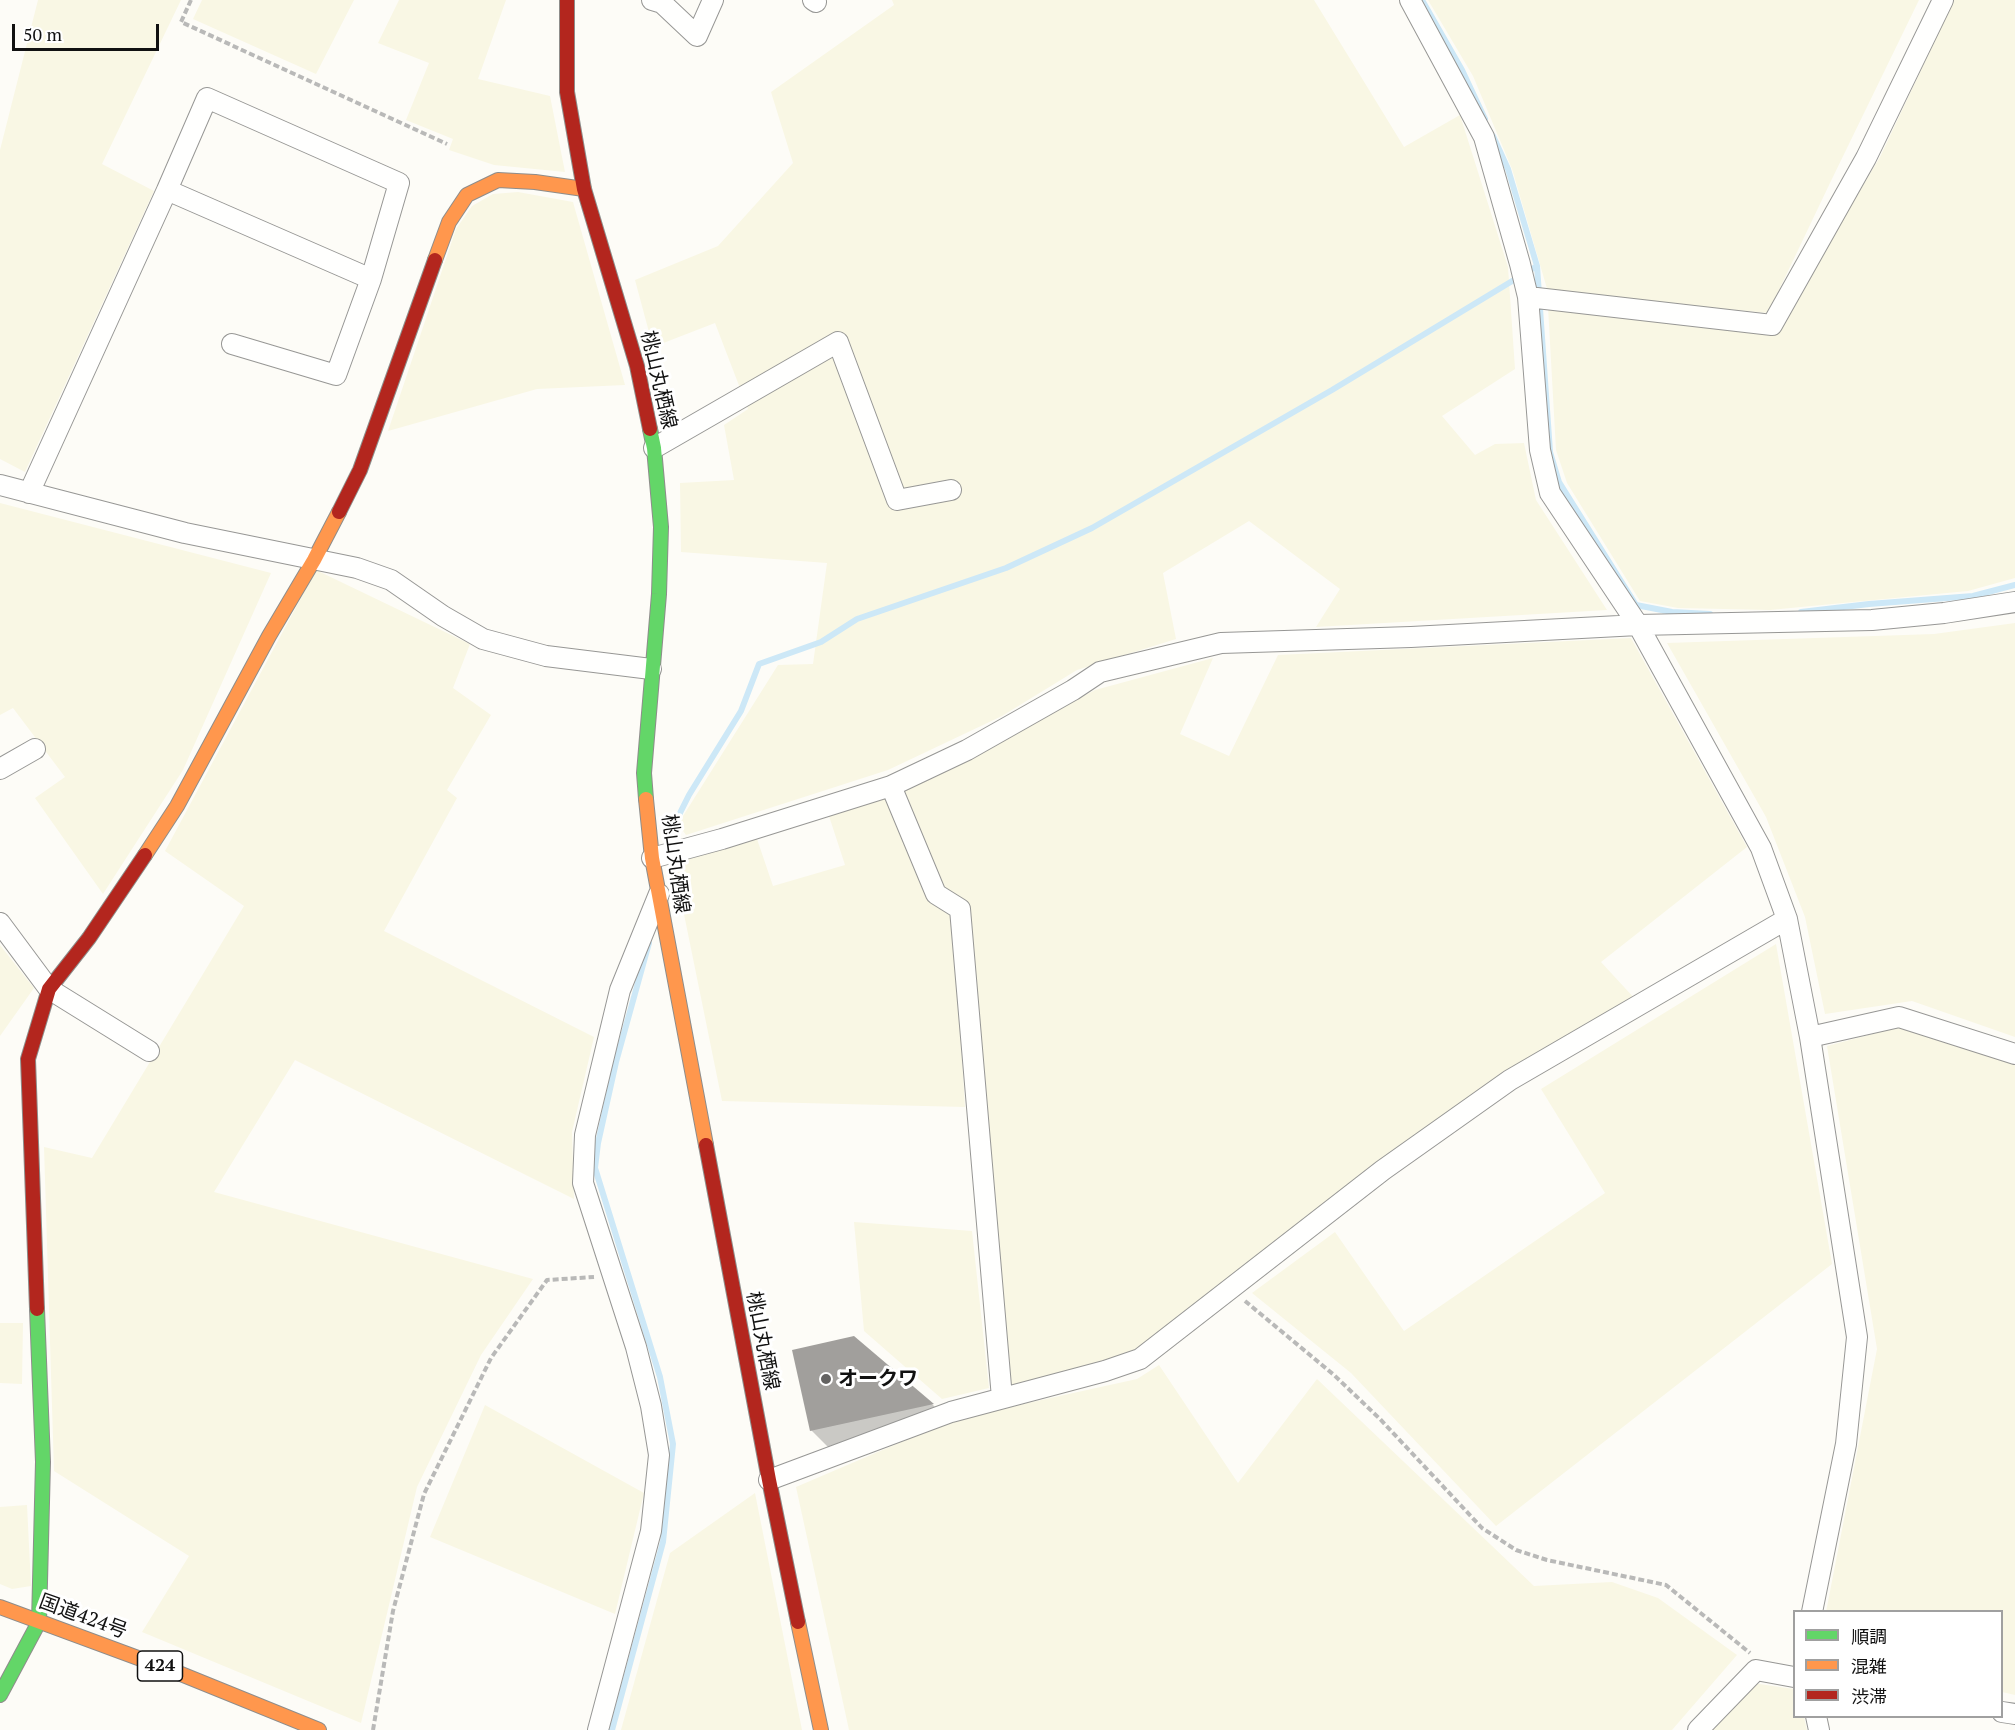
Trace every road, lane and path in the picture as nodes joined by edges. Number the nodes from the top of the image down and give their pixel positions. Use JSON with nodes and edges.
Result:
{"nodes":[{"id":1,"x":191,"y":0,"type":"edge"},
{"id":2,"x":567,"y":0,"type":"edge"},
{"id":3,"x":652,"y":0,"type":"edge"},
{"id":4,"x":713,"y":0,"type":"edge"},
{"id":5,"x":1410,"y":0,"type":"edge"},
{"id":6,"x":1943,"y":0,"type":"edge"},
{"id":7,"x":447,"y":144,"type":"dead end"},
{"id":8,"x":584,"y":189,"type":"junction"},
{"id":9,"x":166,"y":190,"type":"junction"},
{"id":10,"x":371,"y":279,"type":"junction"},
{"id":11,"x":1528,"y":297,"type":"junction"},
{"id":12,"x":231,"y":344,"type":"dead end"},
{"id":13,"x":654,"y":448,"type":"junction"},
{"id":14,"x":0,"y":484,"type":"edge"},
{"id":15,"x":951,"y":490,"type":"dead end"},
{"id":16,"x":29,"y":493,"type":"junction"},
{"id":17,"x":314,"y":560,"type":"junction"},
{"id":18,"x":2015,"y":602,"type":"edge"},
{"id":19,"x":1638,"y":625,"type":"junction"},
{"id":20,"x":651,"y":669,"type":"junction"},
{"id":21,"x":34,"y":749,"type":"dead end"},
{"id":22,"x":0,"y":769,"type":"edge"},
{"id":23,"x":891,"y":786,"type":"junction"},
{"id":24,"x":651,"y":858,"type":"junction"},
{"id":25,"x":658,"y":894,"type":"junction"},
{"id":26,"x":1787,"y":919,"type":"junction"},
{"id":27,"x":0,"y":923,"type":"edge"},
{"id":28,"x":49,"y":989,"type":"junction"},
{"id":29,"x":1810,"y":1037,"type":"junction"},
{"id":30,"x":149,"y":1051,"type":"dead end"},
{"id":31,"x":2015,"y":1054,"type":"edge"},
{"id":32,"x":613,"y":1276,"type":"junction"},
{"id":33,"x":1230,"y":1288,"type":"junction"},
{"id":34,"x":1002,"y":1398,"type":"junction"},
{"id":35,"x":769,"y":1480,"type":"junction"},
{"id":36,"x":0,"y":1607,"type":"edge"},
{"id":37,"x":1812,"y":1610,"type":"edge"},
{"id":38,"x":39,"y":1622,"type":"junction"},
{"id":39,"x":1756,"y":1670,"type":"junction"},
{"id":40,"x":1793,"y":1677,"type":"edge"},
{"id":41,"x":0,"y":1695,"type":"edge"},
{"id":42,"x":319,"y":1730,"type":"edge"},
{"id":43,"x":373,"y":1730,"type":"edge"},
{"id":44,"x":597,"y":1730,"type":"edge"},
{"id":45,"x":821,"y":1730,"type":"edge"},
{"id":46,"x":1698,"y":1730,"type":"edge"}],
"edges":[{"from":1,"to":7,"type":"path"},
{"from":2,"to":8,"type":"main road","name":"桃山丸栖線"},
{"from":3,"to":4,"type":"street"},
{"from":5,"to":11,"type":"street"},
{"from":6,"to":11,"type":"street"},
{"from":8,"to":13,"type":"main road","name":"桃山丸栖線"},
{"from":8,"to":17,"type":"main road"},
{"from":9,"to":10,"type":"street"},
{"from":9,"to":10,"type":"street"},
{"from":9,"to":16,"type":"street"},
{"from":10,"to":12,"type":"street"},
{"from":11,"to":19,"type":"street"},
{"from":13,"to":15,"type":"street"},
{"from":13,"to":20,"type":"main road","name":"桃山丸栖線"},
{"from":14,"to":16,"type":"street"},
{"from":16,"to":17,"type":"street"},
{"from":17,"to":20,"type":"street"},
{"from":17,"to":28,"type":"main road"},
{"from":18,"to":19,"type":"street"},
{"from":19,"to":23,"type":"street"},
{"from":19,"to":26,"type":"street"},
{"from":20,"to":24,"type":"main road","name":"桃山丸栖線"},
{"from":21,"to":22,"type":"street"},
{"from":23,"to":24,"type":"street"},
{"from":23,"to":34,"type":"street"},
{"from":24,"to":25,"type":"main road","name":"桃山丸栖線"},
{"from":25,"to":32,"type":"street"},
{"from":25,"to":35,"type":"main road","name":"桃山丸栖線"},
{"from":26,"to":29,"type":"street"},
{"from":26,"to":33,"type":"street"},
{"from":27,"to":28,"type":"street"},
{"from":28,"to":30,"type":"street"},
{"from":28,"to":38,"type":"main road"},
{"from":29,"to":31,"type":"street"},
{"from":29,"to":37,"type":"street"},
{"from":32,"to":43,"type":"path"},
{"from":32,"to":44,"type":"street"},
{"from":33,"to":34,"type":"street"},
{"from":33,"to":39,"type":"path"},
{"from":34,"to":35,"type":"street"},
{"from":35,"to":45,"type":"main road","name":"桃山丸栖線"},
{"from":36,"to":38,"type":"main road","name":"国道424号","number":"424"},
{"from":38,"to":41,"type":"main road"},
{"from":38,"to":42,"type":"main road","name":"国道424号","number":"424"},
{"from":39,"to":40,"type":"street"},
{"from":39,"to":46,"type":"street"}]}
